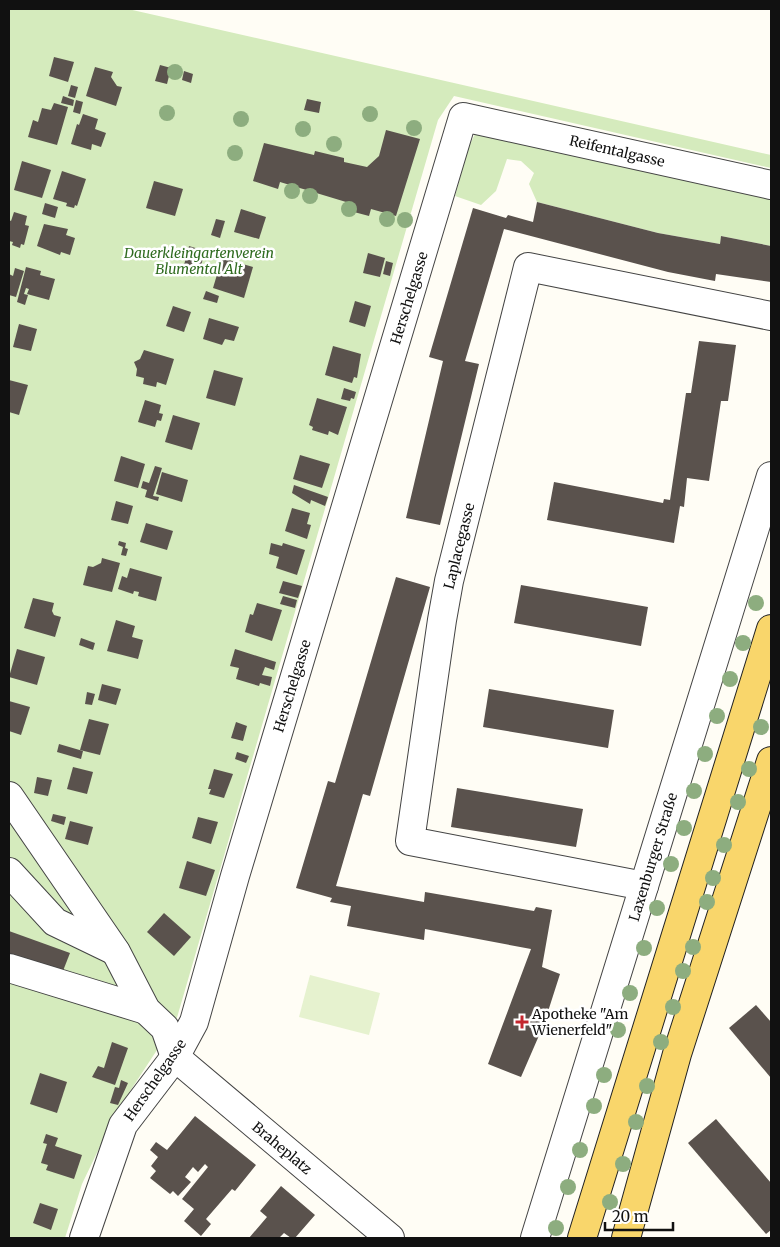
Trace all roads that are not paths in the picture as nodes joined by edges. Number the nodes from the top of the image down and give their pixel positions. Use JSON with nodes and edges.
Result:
{"nodes":[{"id":1,"x":463,"y":117,"type":"joint"},
{"id":2,"x":771,"y":185,"type":"edge"},
{"id":3,"x":771,"y":316,"type":"edge"},
{"id":4,"x":771,"y":476,"type":"edge"},
{"id":5,"x":771,"y":629,"type":"edge"},
{"id":6,"x":771,"y":761,"type":"edge"},
{"id":7,"x":9,"y":796,"type":"edge"},
{"id":8,"x":9,"y":872,"type":"edge"},
{"id":9,"x":644,"y":886,"type":"junction"},
{"id":10,"x":116,"y":952,"type":"junction"},
{"id":11,"x":9,"y":968,"type":"edge"},
{"id":12,"x":146,"y":1010,"type":"junction"},
{"id":13,"x":175,"y":1057,"type":"junction"},
{"id":14,"x":84,"y":1238,"type":"edge"},
{"id":15,"x":390,"y":1238,"type":"edge"},
{"id":16,"x":535,"y":1238,"type":"edge"},
{"id":17,"x":582,"y":1238,"type":"edge"},
{"id":18,"x":626,"y":1238,"type":"edge"}],
"edges":[{"from":1,"to":2,"type":"street","name":"Reifentalgasse"},
{"from":1,"to":13,"type":"street","name":"Herschelgasse"},
{"from":3,"to":9,"type":"street","name":"Laplacegasse"},
{"from":4,"to":9,"type":"street","name":"Laxenburger Straße"},
{"from":5,"to":17,"type":"main road"},
{"from":6,"to":18,"type":"main road"},
{"from":7,"to":10,"type":"street"},
{"from":8,"to":10,"type":"street"},
{"from":9,"to":16,"type":"street","name":"Laxenburger Straße"},
{"from":10,"to":12,"type":"street"},
{"from":11,"to":12,"type":"street"},
{"from":12,"to":13,"type":"street"},
{"from":13,"to":14,"type":"street","name":"Herschelgasse"},
{"from":13,"to":15,"type":"street","name":"Braheplatz"}]}
